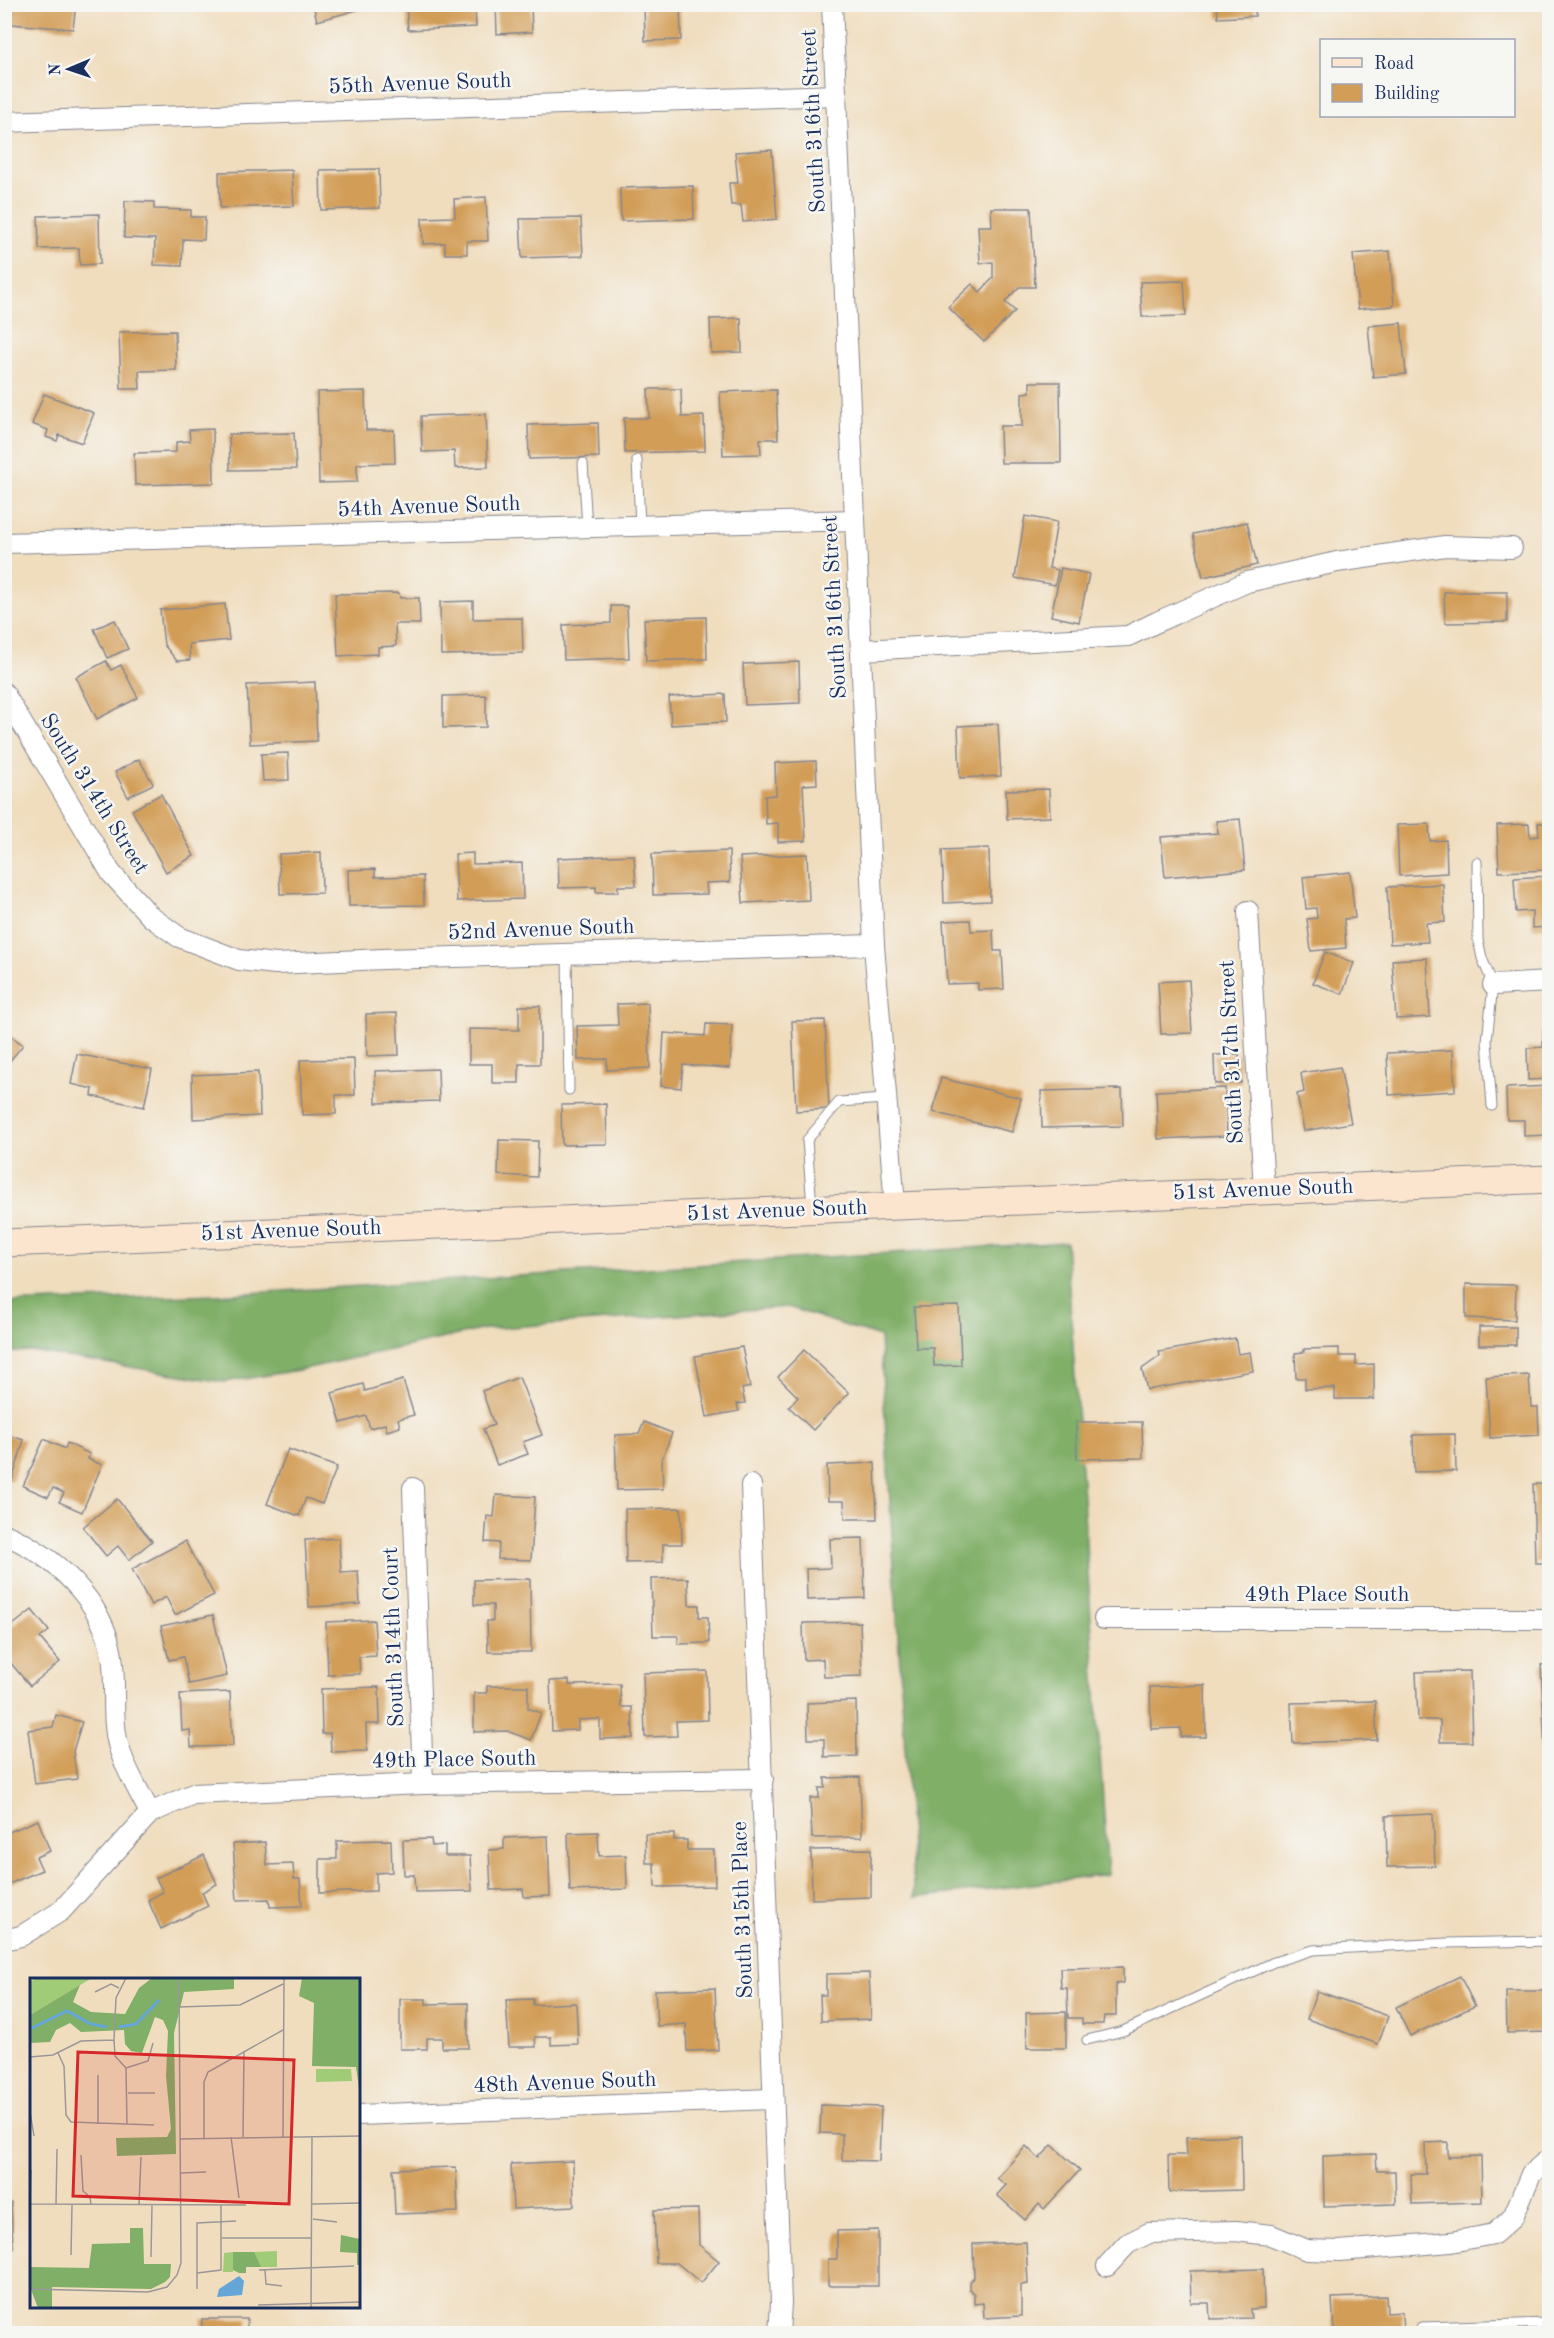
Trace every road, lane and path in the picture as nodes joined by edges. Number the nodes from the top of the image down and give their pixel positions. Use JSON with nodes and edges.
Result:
{"nodes":[{"id":1,"x":832,"y":4,"type":"edge"},
{"id":2,"x":837,"y":95,"type":"junction"},
{"id":3,"x":4,"y":122,"type":"edge"},
{"id":4,"x":637,"y":460,"type":"dead end"},
{"id":5,"x":584,"y":463,"type":"dead end"},
{"id":6,"x":855,"y":520,"type":"junction"},
{"id":7,"x":640,"y":526,"type":"junction"},
{"id":8,"x":586,"y":527,"type":"junction"},
{"id":9,"x":4,"y":543,"type":"edge"},
{"id":10,"x":1512,"y":548,"type":"dead end"},
{"id":11,"x":861,"y":650,"type":"junction"},
{"id":12,"x":4,"y":693,"type":"edge"},
{"id":13,"x":1477,"y":862,"type":"dead end"},
{"id":14,"x":1248,"y":911,"type":"dead end"},
{"id":15,"x":874,"y":945,"type":"junction"},
{"id":16,"x":212,"y":950,"type":"joint"},
{"id":17,"x":567,"y":954,"type":"junction"},
{"id":18,"x":1550,"y":982,"type":"edge"},
{"id":19,"x":1493,"y":985,"type":"junction"},
{"id":20,"x":569,"y":1090,"type":"dead end"},
{"id":21,"x":886,"y":1099,"type":"junction"},
{"id":22,"x":1492,"y":1106,"type":"dead end"},
{"id":23,"x":1550,"y":1179,"type":"edge"},
{"id":24,"x":1264,"y":1190,"type":"junction"},
{"id":25,"x":895,"y":1206,"type":"junction"},
{"id":26,"x":813,"y":1209,"type":"junction"},
{"id":27,"x":4,"y":1243,"type":"edge"},
{"id":28,"x":752,"y":1485,"type":"dead end"},
{"id":29,"x":413,"y":1488,"type":"dead end"},
{"id":30,"x":4,"y":1534,"type":"edge"},
{"id":31,"x":1104,"y":1619,"type":"dead end"},
{"id":32,"x":1550,"y":1619,"type":"edge"},
{"id":33,"x":763,"y":1779,"type":"junction"},
{"id":34,"x":423,"y":1784,"type":"junction"},
{"id":35,"x":150,"y":1813,"type":"junction"},
{"id":36,"x":4,"y":1940,"type":"edge"},
{"id":37,"x":1550,"y":1941,"type":"edge"},
{"id":38,"x":1087,"y":2040,"type":"dead end"},
{"id":39,"x":773,"y":2099,"type":"junction"},
{"id":40,"x":360,"y":2115,"type":"edge"},
{"id":41,"x":1550,"y":2158,"type":"edge"},
{"id":42,"x":1107,"y":2266,"type":"dead end"},
{"id":43,"x":1550,"y":2323,"type":"edge"},
{"id":44,"x":1421,"y":2327,"type":"dead end"},
{"id":45,"x":778,"y":2334,"type":"edge"}],
"edges":[{"from":1,"to":2,"type":"street","name":"South 316th Street"},
{"from":2,"to":3,"type":"street","name":"55th Avenue South"},
{"from":2,"to":6,"type":"street","name":"South 316th Street"},
{"from":4,"to":7,"type":"lane"},
{"from":5,"to":8,"type":"lane"},
{"from":6,"to":7,"type":"street","name":"54th Avenue South"},
{"from":6,"to":11,"type":"street","name":"South 316th Street"},
{"from":7,"to":8,"type":"street","name":"54th Avenue South"},
{"from":8,"to":9,"type":"street","name":"54th Avenue South"},
{"from":10,"to":11,"type":"street"},
{"from":11,"to":15,"type":"street","name":"South 316th Street"},
{"from":12,"to":16,"type":"street","name":"South 314th Street"},
{"from":13,"to":19,"type":"lane"},
{"from":14,"to":24,"type":"street","name":"South 317th Street"},
{"from":15,"to":17,"type":"street","name":"52nd Avenue South"},
{"from":15,"to":21,"type":"street","name":"South 316th Street"},
{"from":16,"to":17,"type":"street","name":"52nd Avenue South"},
{"from":17,"to":20,"type":"lane"},
{"from":18,"to":19,"type":"street"},
{"from":19,"to":22,"type":"lane"},
{"from":21,"to":25,"type":"street","name":"South 316th Street"},
{"from":21,"to":26,"type":"lane"},
{"from":23,"to":24,"type":"main road","name":"51st Avenue South"},
{"from":24,"to":25,"type":"main road","name":"51st Avenue South"},
{"from":25,"to":26,"type":"main road","name":"51st Avenue South"},
{"from":26,"to":27,"type":"main road","name":"51st Avenue South"},
{"from":28,"to":33,"type":"street","name":"South 315th Place"},
{"from":29,"to":34,"type":"street","name":"South 314th Court"},
{"from":30,"to":35,"type":"street"},
{"from":31,"to":32,"type":"street","name":"49th Place South"},
{"from":33,"to":34,"type":"street","name":"49th Place South"},
{"from":33,"to":39,"type":"street","name":"South 315th Place"},
{"from":34,"to":35,"type":"street","name":"49th Place South"},
{"from":35,"to":36,"type":"street"},
{"from":37,"to":38,"type":"lane"},
{"from":39,"to":40,"type":"street","name":"48th Avenue South"},
{"from":39,"to":45,"type":"street","name":"South 315th Place"},
{"from":41,"to":42,"type":"street"},
{"from":43,"to":44,"type":"lane"}]}
